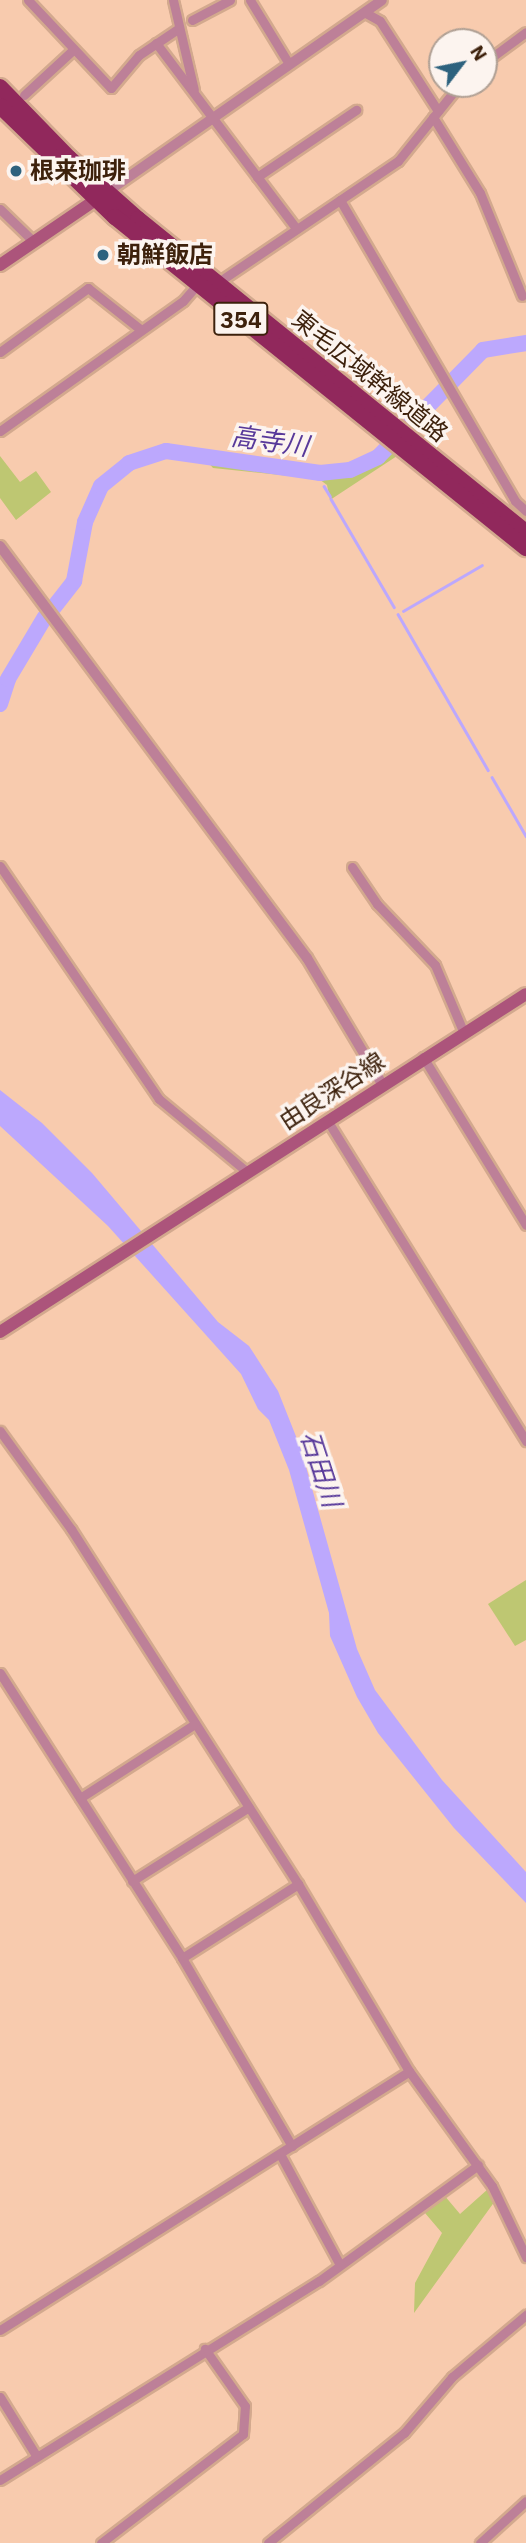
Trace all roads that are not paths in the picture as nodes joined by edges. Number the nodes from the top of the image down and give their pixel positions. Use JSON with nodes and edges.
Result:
{"nodes":[{"id":1,"x":28,"y":0,"type":"edge"},
{"id":2,"x":173,"y":0,"type":"edge"},
{"id":3,"x":230,"y":0,"type":"edge"},
{"id":4,"x":250,"y":0,"type":"edge"},
{"id":5,"x":382,"y":0,"type":"edge"},
{"id":6,"x":364,"y":12,"type":"junction"},
{"id":7,"x":192,"y":20,"type":"dead end"},
{"id":8,"x":179,"y":28,"type":"junction"},
{"id":9,"x":526,"y":32,"type":"edge"},
{"id":10,"x":156,"y":43,"type":"junction"},
{"id":11,"x":73,"y":50,"type":"junction"},
{"id":12,"x":498,"y":53,"type":"edge"},
{"id":13,"x":289,"y":64,"type":"junction"},
{"id":14,"x":0,"y":87,"type":"edge"},
{"id":15,"x":195,"y":94,"type":"junction"},
{"id":16,"x":24,"y":95,"type":"dead end"},
{"id":17,"x":449,"y":98,"type":"edge"},
{"id":18,"x":0,"y":106,"type":"edge"},
{"id":19,"x":356,"y":110,"type":"dead end"},
{"id":20,"x":436,"y":114,"type":"junction"},
{"id":21,"x":213,"y":118,"type":"junction"},
{"id":22,"x":257,"y":177,"type":"junction"},
{"id":23,"x":101,"y":196,"type":"junction"},
{"id":24,"x":340,"y":200,"type":"junction"},
{"id":25,"x":0,"y":209,"type":"edge"},
{"id":26,"x":295,"y":227,"type":"junction"},
{"id":27,"x":34,"y":242,"type":"junction"},
{"id":28,"x":0,"y":265,"type":"edge"},
{"id":29,"x":217,"y":283,"type":"junction"},
{"id":30,"x":198,"y":284,"type":"junction"},
{"id":31,"x":522,"y":296,"type":"dead end"},
{"id":32,"x":140,"y":329,"type":"junction"},
{"id":33,"x":0,"y":352,"type":"edge"},
{"id":34,"x":0,"y":430,"type":"edge"},
{"id":35,"x":400,"y":436,"type":"junction"},
{"id":36,"x":526,"y":511,"type":"edge"},
{"id":37,"x":526,"y":532,"type":"edge"},
{"id":38,"x":0,"y":546,"type":"edge"},
{"id":39,"x":526,"y":548,"type":"edge"},
{"id":40,"x":0,"y":866,"type":"edge"},
{"id":41,"x":352,"y":867,"type":"dead end"},
{"id":42,"x":526,"y":994,"type":"edge"},
{"id":43,"x":463,"y":1031,"type":"junction"},
{"id":44,"x":423,"y":1057,"type":"junction"},
{"id":45,"x":382,"y":1084,"type":"junction"},
{"id":46,"x":327,"y":1120,"type":"junction"},
{"id":47,"x":246,"y":1171,"type":"junction"},
{"id":48,"x":526,"y":1225,"type":"edge"},
{"id":49,"x":0,"y":1332,"type":"edge"},
{"id":50,"x":0,"y":1431,"type":"edge"},
{"id":51,"x":526,"y":1441,"type":"edge"},
{"id":52,"x":0,"y":1673,"type":"edge"},
{"id":53,"x":195,"y":1724,"type":"junction"},
{"id":54,"x":80,"y":1798,"type":"junction"},
{"id":55,"x":249,"y":1807,"type":"junction"},
{"id":56,"x":132,"y":1881,"type":"junction"},
{"id":57,"x":298,"y":1884,"type":"junction"},
{"id":58,"x":182,"y":1958,"type":"junction"},
{"id":59,"x":409,"y":2071,"type":"junction"},
{"id":60,"x":292,"y":2146,"type":"junction"},
{"id":61,"x":280,"y":2154,"type":"junction"},
{"id":62,"x":478,"y":2165,"type":"junction"},
{"id":63,"x":526,"y":2257,"type":"edge"},
{"id":64,"x":340,"y":2265,"type":"junction"},
{"id":65,"x":526,"y":2315,"type":"edge"},
{"id":66,"x":0,"y":2330,"type":"edge"},
{"id":67,"x":205,"y":2350,"type":"junction"},
{"id":68,"x":0,"y":2397,"type":"edge"},
{"id":69,"x":37,"y":2457,"type":"junction"},
{"id":70,"x":0,"y":2480,"type":"edge"},
{"id":71,"x":526,"y":2501,"type":"edge"},
{"id":72,"x":101,"y":2543,"type":"edge"},
{"id":73,"x":268,"y":2543,"type":"edge"},
{"id":74,"x":480,"y":2543,"type":"edge"}],
"edges":[{"from":1,"to":11,"type":"street"},
{"from":2,"to":8,"type":"street"},
{"from":3,"to":7,"type":"street"},
{"from":4,"to":13,"type":"street"},
{"from":5,"to":6,"type":"street"},
{"from":6,"to":13,"type":"street"},
{"from":6,"to":20,"type":"street"},
{"from":8,"to":10,"type":"street"},
{"from":8,"to":15,"type":"street"},
{"from":9,"to":12,"type":"street"},
{"from":10,"to":11,"type":"street"},
{"from":10,"to":15,"type":"street"},
{"from":11,"to":16,"type":"street"},
{"from":13,"to":21,"type":"street"},
{"from":14,"to":23,"type":"highway","name":"東毛広域幹線道路","number":"354"},
{"from":15,"to":21,"type":"street"},
{"from":17,"to":20,"type":"street"},
{"from":18,"to":23,"type":"highway","name":"東毛広域幹線道路","number":"354"},
{"from":19,"to":22,"type":"street"},
{"from":20,"to":24,"type":"street"},
{"from":20,"to":31,"type":"street"},
{"from":21,"to":22,"type":"street"},
{"from":21,"to":23,"type":"street"},
{"from":22,"to":26,"type":"street"},
{"from":23,"to":27,"type":"main road"},
{"from":23,"to":29,"type":"highway","name":"東毛広域幹線道路","number":"354"},
{"from":23,"to":30,"type":"highway","name":"東毛広域幹線道路","number":"354"},
{"from":24,"to":26,"type":"street"},
{"from":24,"to":36,"type":"street"},
{"from":25,"to":27,"type":"street"},
{"from":26,"to":29,"type":"street"},
{"from":27,"to":28,"type":"main road"},
{"from":29,"to":35,"type":"highway","name":"東毛広域幹線道路","number":"354"},
{"from":30,"to":32,"type":"street"},
{"from":30,"to":35,"type":"highway","name":"東毛広域幹線道路","number":"354"},
{"from":32,"to":33,"type":"street"},
{"from":32,"to":34,"type":"street"},
{"from":35,"to":37,"type":"highway","name":"東毛広域幹線道路","number":"354"},
{"from":35,"to":39,"type":"highway","name":"東毛広域幹線道路","number":"354"},
{"from":38,"to":45,"type":"street"},
{"from":40,"to":47,"type":"street"},
{"from":41,"to":43,"type":"street"},
{"from":42,"to":43,"type":"main road","name":"由良深谷線"},
{"from":43,"to":44,"type":"main road","name":"由良深谷線"},
{"from":44,"to":45,"type":"main road","name":"由良深谷線"},
{"from":44,"to":48,"type":"street"},
{"from":45,"to":46,"type":"main road","name":"由良深谷線"},
{"from":46,"to":47,"type":"main road","name":"由良深谷線"},
{"from":46,"to":51,"type":"street"},
{"from":47,"to":49,"type":"main road","name":"由良深谷線"},
{"from":50,"to":53,"type":"street"},
{"from":52,"to":54,"type":"street"},
{"from":53,"to":54,"type":"street"},
{"from":53,"to":55,"type":"street"},
{"from":54,"to":56,"type":"street"},
{"from":55,"to":56,"type":"street"},
{"from":55,"to":57,"type":"street"},
{"from":56,"to":58,"type":"street"},
{"from":57,"to":58,"type":"street"},
{"from":57,"to":59,"type":"street"},
{"from":58,"to":60,"type":"street"},
{"from":59,"to":60,"type":"street"},
{"from":59,"to":62,"type":"street"},
{"from":60,"to":61,"type":"street"},
{"from":61,"to":64,"type":"street"},
{"from":61,"to":66,"type":"street"},
{"from":62,"to":63,"type":"street"},
{"from":62,"to":64,"type":"street"},
{"from":64,"to":67,"type":"street"},
{"from":65,"to":73,"type":"street"},
{"from":67,"to":69,"type":"street"},
{"from":67,"to":72,"type":"street"},
{"from":68,"to":69,"type":"street"},
{"from":69,"to":70,"type":"street"},
{"from":71,"to":74,"type":"street"}]}
